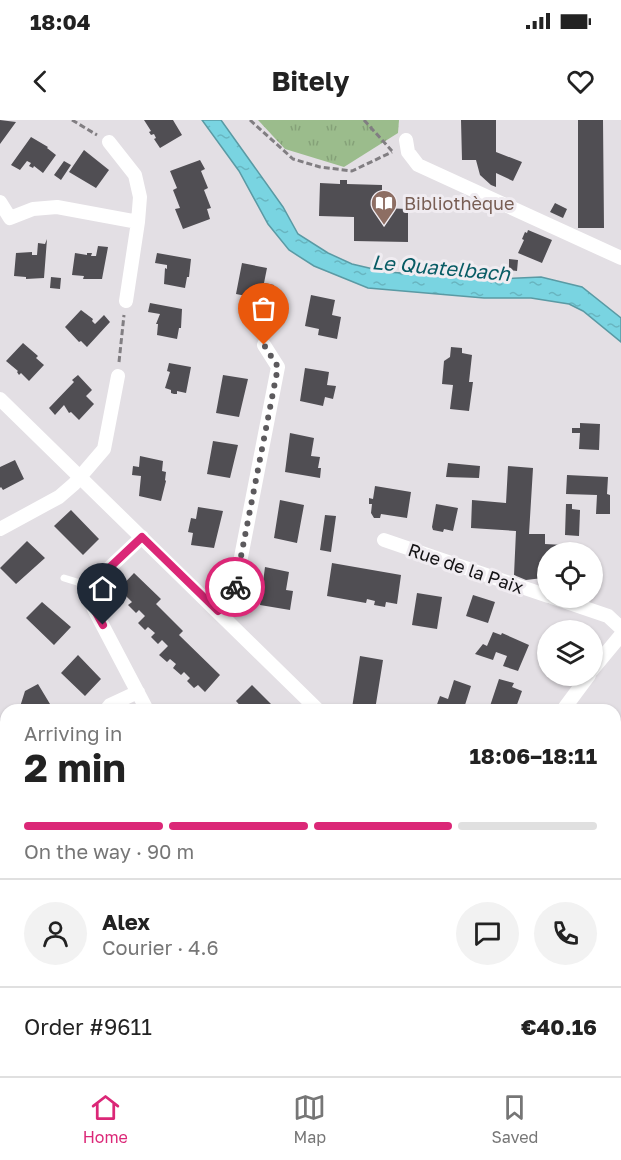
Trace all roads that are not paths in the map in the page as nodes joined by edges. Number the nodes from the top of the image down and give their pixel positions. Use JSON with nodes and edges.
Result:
{"nodes":[{"id":1,"x":109,"y":142,"type":"road end"},
{"id":2,"x":407,"y":146,"type":"road end"},
{"id":3,"x":0,"y":202,"type":"edge"},
{"id":4,"x":138,"y":222,"type":"junction"},
{"id":5,"x":5,"y":223,"type":"edge"},
{"id":6,"x":621,"y":258,"type":"edge"},
{"id":7,"x":126,"y":301,"type":"road end"},
{"id":8,"x":264,"y":345,"type":"dead end"},
{"id":9,"x":118,"y":376,"type":"road end"},
{"id":10,"x":0,"y":399,"type":"edge"},
{"id":11,"x":80,"y":477,"type":"junction"},
{"id":12,"x":0,"y":529,"type":"edge"},
{"id":13,"x":142,"y":537,"type":"junction"},
{"id":14,"x":384,"y":540,"type":"dead end"},
{"id":15,"x":64,"y":578,"type":"dead end"},
{"id":16,"x":90,"y":586,"type":"junction"},
{"id":17,"x":537,"y":592,"type":"edge"},
{"id":18,"x":585,"y":608,"type":"edge"},
{"id":19,"x":218,"y":611,"type":"junction"},
{"id":20,"x":621,"y":628,"type":"edge"},
{"id":21,"x":621,"y":635,"type":"edge"},
{"id":22,"x":603,"y":657,"type":"edge"},
{"id":23,"x":581,"y":686,"type":"edge"},
{"id":24,"x":138,"y":692,"type":"junction"},
{"id":25,"x":112,"y":704,"type":"edge"},
{"id":26,"x":144,"y":704,"type":"edge"},
{"id":27,"x":309,"y":704,"type":"edge"},
{"id":28,"x":567,"y":704,"type":"edge"}],
"edges":[{"from":1,"to":4,"type":"street"},
{"from":2,"to":6,"type":"street"},
{"from":3,"to":5,"type":"street"},
{"from":4,"to":5,"type":"street"},
{"from":4,"to":7,"type":"street"},
{"from":8,"to":19,"type":"street"},
{"from":9,"to":11,"type":"street"},
{"from":10,"to":11,"type":"street"},
{"from":11,"to":12,"type":"street"},
{"from":11,"to":13,"type":"street"},
{"from":13,"to":16,"type":"street"},
{"from":13,"to":19,"type":"street"},
{"from":14,"to":17,"type":"street","name":"Rue de la Paix"},
{"from":15,"to":16,"type":"lane"},
{"from":16,"to":24,"type":"street"},
{"from":18,"to":20,"type":"street","name":"Rue de la Paix"},
{"from":19,"to":27,"type":"street"},
{"from":21,"to":22,"type":"street"},
{"from":23,"to":28,"type":"street"},
{"from":24,"to":25,"type":"street"},
{"from":24,"to":26,"type":"street"}]}
